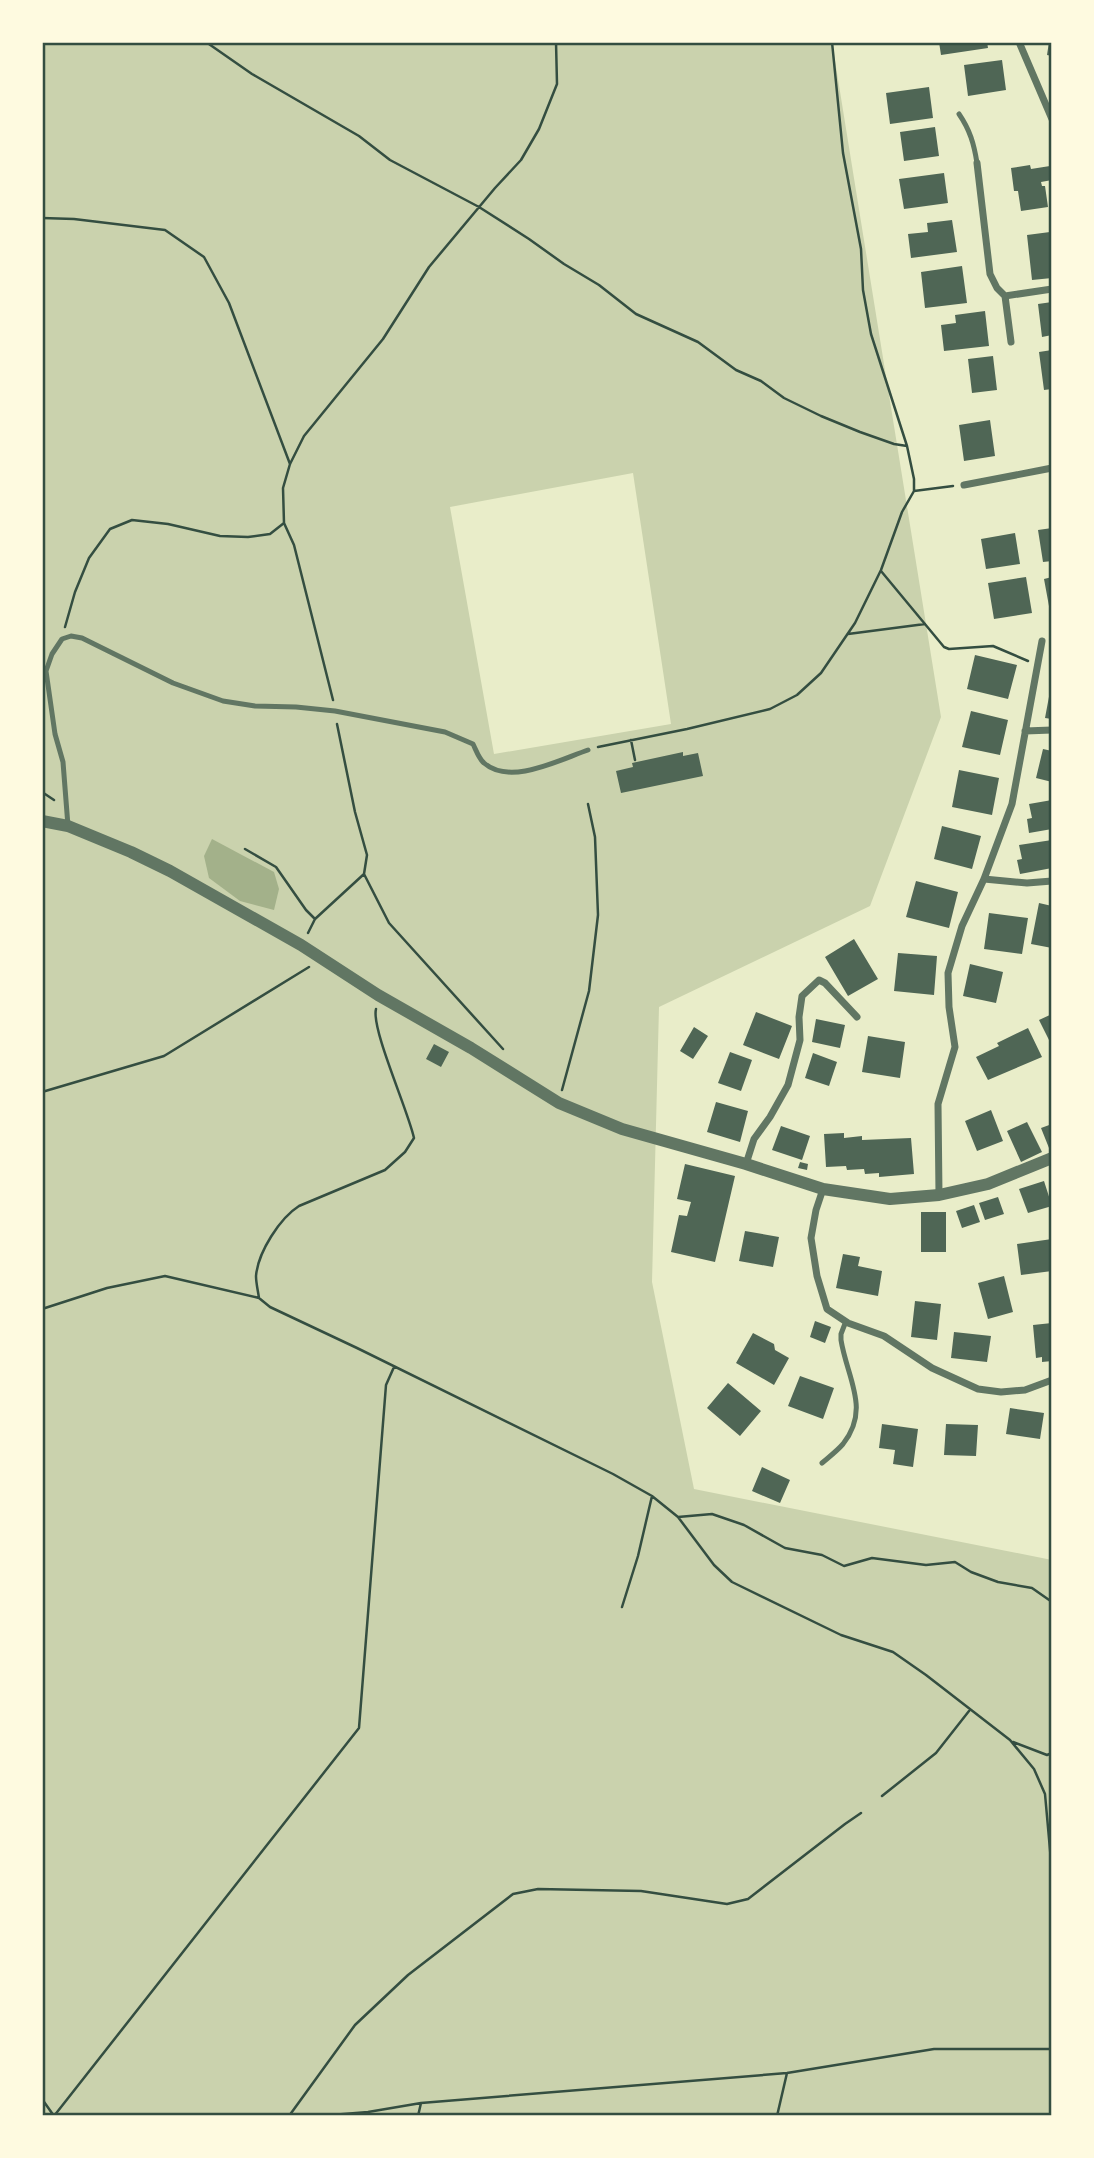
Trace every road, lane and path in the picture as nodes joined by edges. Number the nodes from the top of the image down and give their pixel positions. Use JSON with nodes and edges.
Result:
{"nodes":[{"id":1,"x":205,"y":42,"type":"edge"},
{"id":2,"x":556,"y":42,"type":"edge"},
{"id":3,"x":832,"y":42,"type":"edge"},
{"id":4,"x":1019,"y":42,"type":"edge"},
{"id":5,"x":1048,"y":98,"type":"edge"},
{"id":6,"x":959,"y":114,"type":"dead end"},
{"id":7,"x":1052,"y":119,"type":"edge"},
{"id":8,"x":976,"y":163,"type":"joint"},
{"id":9,"x":479,"y":208,"type":"junction"},
{"id":10,"x":42,"y":218,"type":"edge"},
{"id":11,"x":1052,"y":289,"type":"edge"},
{"id":12,"x":1004,"y":296,"type":"junction"},
{"id":13,"x":1011,"y":342,"type":"dead end"},
{"id":14,"x":907,"y":446,"type":"junction"},
{"id":15,"x":290,"y":464,"type":"junction"},
{"id":16,"x":1052,"y":468,"type":"edge"},
{"id":17,"x":964,"y":485,"type":"joint"},
{"id":18,"x":914,"y":491,"type":"junction"},
{"id":19,"x":284,"y":523,"type":"junction"},
{"id":20,"x":881,"y":570,"type":"junction"},
{"id":21,"x":925,"y":624,"type":"junction"},
{"id":22,"x":848,"y":634,"type":"junction"},
{"id":23,"x":62,"y":639,"type":"junction"},
{"id":24,"x":1042,"y":640,"type":"dead end"},
{"id":25,"x":1037,"y":665,"type":"junction"},
{"id":26,"x":335,"y":711,"type":"junction"},
{"id":27,"x":1052,"y":730,"type":"edge"},
{"id":28,"x":1025,"y":731,"type":"junction"},
{"id":29,"x":631,"y":740,"type":"junction"},
{"id":30,"x":588,"y":751,"type":"joint"},
{"id":31,"x":635,"y":760,"type":"dead end"},
{"id":32,"x":588,"y":804,"type":"dead end"},
{"id":33,"x":42,"y":821,"type":"edge"},
{"id":34,"x":68,"y":826,"type":"junction"},
{"id":35,"x":245,"y":849,"type":"dead end"},
{"id":36,"x":364,"y":874,"type":"junction"},
{"id":37,"x":984,"y":879,"type":"junction"},
{"id":38,"x":1052,"y":881,"type":"edge"},
{"id":39,"x":315,"y":919,"type":"junction"},
{"id":40,"x":301,"y":945,"type":"junction"},
{"id":41,"x":320,"y":957,"type":"junction"},
{"id":42,"x":379,"y":995,"type":"junction"},
{"id":43,"x":857,"y":1017,"type":"dead end"},
{"id":44,"x":509,"y":1055,"type":"dead end"},
{"id":45,"x":42,"y":1092,"type":"edge"},
{"id":46,"x":559,"y":1103,"type":"junction"},
{"id":47,"x":1052,"y":1158,"type":"edge"},
{"id":48,"x":746,"y":1164,"type":"junction"},
{"id":49,"x":823,"y":1189,"type":"junction"},
{"id":50,"x":939,"y":1195,"type":"junction"},
{"id":51,"x":259,"y":1298,"type":"junction"},
{"id":52,"x":42,"y":1309,"type":"edge"},
{"id":53,"x":846,"y":1321,"type":"junction"},
{"id":54,"x":394,"y":1367,"type":"junction"},
{"id":55,"x":1052,"y":1380,"type":"edge"},
{"id":56,"x":822,"y":1463,"type":"dead end"},
{"id":57,"x":652,"y":1496,"type":"junction"},
{"id":58,"x":678,"y":1517,"type":"junction"},
{"id":59,"x":1052,"y":1602,"type":"edge"},
{"id":60,"x":622,"y":1607,"type":"dead end"},
{"id":61,"x":970,"y":1710,"type":"junction"},
{"id":62,"x":1010,"y":1741,"type":"junction"},
{"id":63,"x":1052,"y":1753,"type":"edge"},
{"id":64,"x":882,"y":1796,"type":"dead end"},
{"id":65,"x":861,"y":1813,"type":"dead end"},
{"id":66,"x":1052,"y":1872,"type":"edge"},
{"id":67,"x":1052,"y":2049,"type":"edge"},
{"id":68,"x":787,"y":2073,"type":"junction"},
{"id":69,"x":42,"y":2099,"type":"edge"},
{"id":70,"x":421,"y":2103,"type":"junction"},
{"id":71,"x":54,"y":2116,"type":"edge"},
{"id":72,"x":289,"y":2116,"type":"edge"},
{"id":73,"x":319,"y":2116,"type":"edge"},
{"id":74,"x":418,"y":2116,"type":"edge"},
{"id":75,"x":777,"y":2116,"type":"edge"}],
"edges":[{"from":1,"to":9,"type":"path"},
{"from":2,"to":9,"type":"path"},
{"from":3,"to":14,"type":"path"},
{"from":4,"to":5,"type":"street"},
{"from":5,"to":7,"type":"street"},
{"from":6,"to":8,"type":"lane"},
{"from":8,"to":12,"type":"street"},
{"from":9,"to":14,"type":"path"},
{"from":9,"to":15,"type":"path"},
{"from":10,"to":15,"type":"path"},
{"from":11,"to":12,"type":"street"},
{"from":12,"to":13,"type":"street"},
{"from":14,"to":18,"type":"path"},
{"from":15,"to":19,"type":"path"},
{"from":16,"to":17,"type":"street"},
{"from":17,"to":18,"type":"path"},
{"from":18,"to":20,"type":"path"},
{"from":19,"to":23,"type":"path"},
{"from":19,"to":26,"type":"path"},
{"from":20,"to":21,"type":"path"},
{"from":20,"to":22,"type":"path"},
{"from":21,"to":22,"type":"path"},
{"from":21,"to":25,"type":"path"},
{"from":22,"to":29,"type":"path"},
{"from":23,"to":26,"type":"lane"},
{"from":23,"to":34,"type":"lane"},
{"from":24,"to":25,"type":"street"},
{"from":25,"to":28,"type":"street"},
{"from":26,"to":30,"type":"lane"},
{"from":26,"to":36,"type":"path"},
{"from":27,"to":28,"type":"street"},
{"from":28,"to":37,"type":"street"},
{"from":29,"to":30,"type":"path"},
{"from":29,"to":31,"type":"path"},
{"from":32,"to":46,"type":"path"},
{"from":33,"to":34,"type":"street"},
{"from":34,"to":40,"type":"street"},
{"from":35,"to":39,"type":"path"},
{"from":36,"to":39,"type":"path"},
{"from":36,"to":44,"type":"path"},
{"from":37,"to":38,"type":"street"},
{"from":37,"to":50,"type":"street"},
{"from":39,"to":40,"type":"path"},
{"from":40,"to":41,"type":"street"},
{"from":41,"to":42,"type":"street"},
{"from":41,"to":45,"type":"path"},
{"from":42,"to":46,"type":"street"},
{"from":42,"to":51,"type":"path"},
{"from":43,"to":48,"type":"street"},
{"from":46,"to":48,"type":"street"},
{"from":47,"to":50,"type":"street"},
{"from":48,"to":49,"type":"street"},
{"from":49,"to":50,"type":"street"},
{"from":49,"to":53,"type":"street"},
{"from":51,"to":52,"type":"path"},
{"from":51,"to":54,"type":"path"},
{"from":53,"to":55,"type":"street"},
{"from":53,"to":56,"type":"lane"},
{"from":54,"to":57,"type":"path"},
{"from":54,"to":71,"type":"path"},
{"from":57,"to":58,"type":"path"},
{"from":57,"to":60,"type":"path"},
{"from":58,"to":59,"type":"path"},
{"from":58,"to":61,"type":"path"},
{"from":61,"to":62,"type":"path"},
{"from":61,"to":64,"type":"path"},
{"from":62,"to":63,"type":"path"},
{"from":62,"to":66,"type":"path"},
{"from":65,"to":72,"type":"path"},
{"from":67,"to":68,"type":"path"},
{"from":68,"to":70,"type":"path"},
{"from":68,"to":75,"type":"path"},
{"from":69,"to":71,"type":"path"},
{"from":70,"to":73,"type":"path"},
{"from":70,"to":74,"type":"path"}]}
